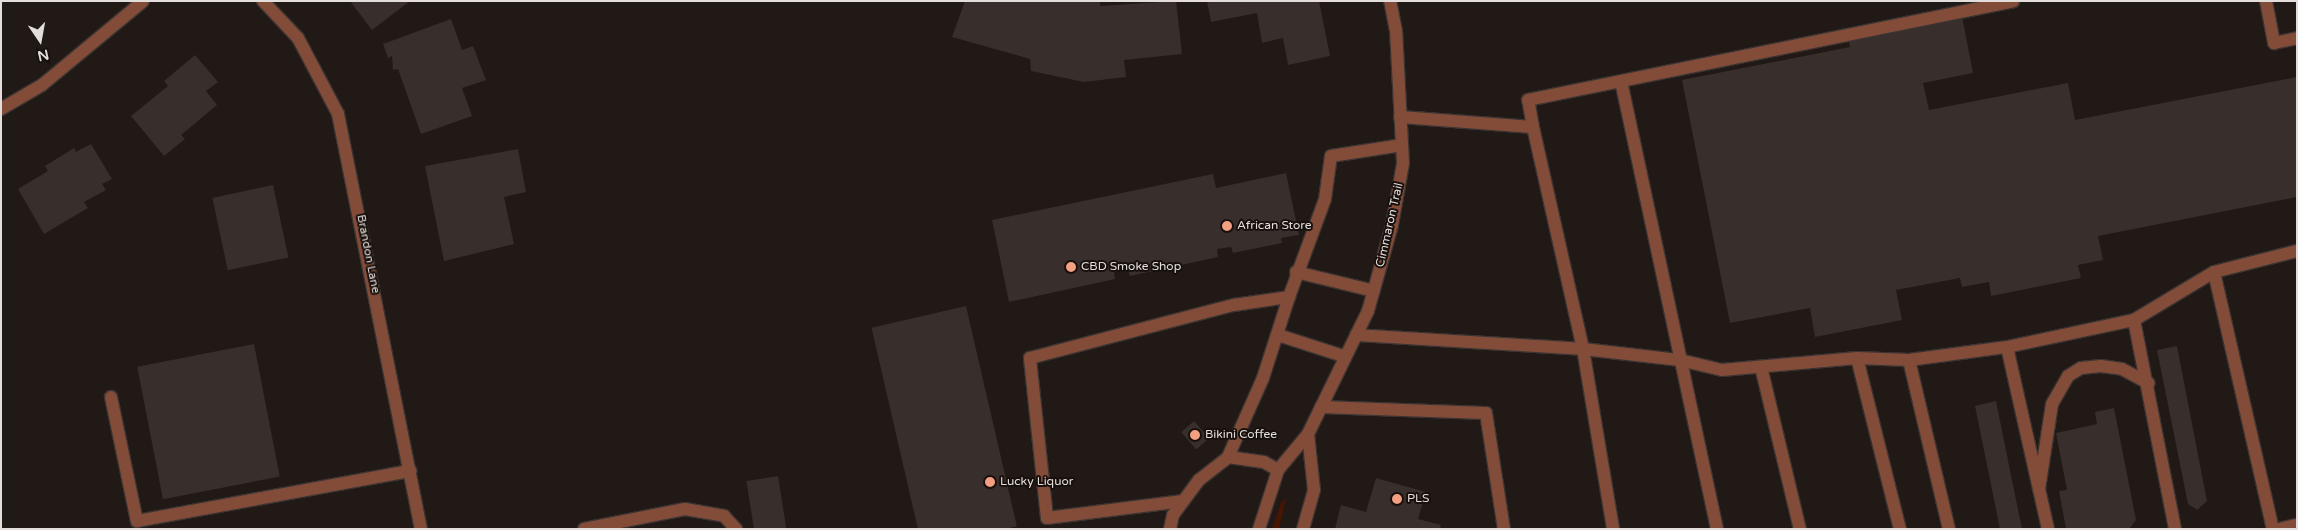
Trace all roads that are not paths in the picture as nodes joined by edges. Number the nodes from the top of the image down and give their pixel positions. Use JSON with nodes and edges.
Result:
{"nodes":[{"id":1,"x":143,"y":1,"type":"edge"},
{"id":2,"x":263,"y":1,"type":"edge"},
{"id":3,"x":1390,"y":1,"type":"edge"},
{"id":4,"x":2013,"y":1,"type":"edge"},
{"id":5,"x":2266,"y":1,"type":"edge"},
{"id":6,"x":2297,"y":38,"type":"edge"},
{"id":7,"x":1621,"y":81,"type":"junction"},
{"id":8,"x":1,"y":109,"type":"edge"},
{"id":9,"x":1400,"y":117,"type":"junction"},
{"id":10,"x":1533,"y":127,"type":"junction"},
{"id":11,"x":1402,"y":145,"type":"junction"},
{"id":12,"x":2297,"y":251,"type":"edge"},
{"id":13,"x":1296,"y":272,"type":"junction"},
{"id":14,"x":2214,"y":272,"type":"junction"},
{"id":15,"x":1374,"y":291,"type":"junction"},
{"id":16,"x":1289,"y":298,"type":"junction"},
{"id":17,"x":2134,"y":320,"type":"junction"},
{"id":18,"x":1278,"y":335,"type":"junction"},
{"id":19,"x":1356,"y":335,"type":"junction"},
{"id":20,"x":2007,"y":347,"type":"junction"},
{"id":21,"x":1583,"y":349,"type":"junction"},
{"id":22,"x":1346,"y":357,"type":"junction"},
{"id":23,"x":1857,"y":358,"type":"junction"},
{"id":24,"x":1680,"y":360,"type":"junction"},
{"id":25,"x":1909,"y":360,"type":"junction"},
{"id":26,"x":1761,"y":367,"type":"junction"},
{"id":27,"x":2148,"y":383,"type":"junction"},
{"id":28,"x":110,"y":397,"type":"dead end"},
{"id":29,"x":1321,"y":407,"type":"junction"},
{"id":30,"x":1308,"y":434,"type":"junction"},
{"id":31,"x":1228,"y":457,"type":"junction"},
{"id":32,"x":1278,"y":470,"type":"junction"},
{"id":33,"x":410,"y":471,"type":"junction"},
{"id":34,"x":2039,"y":489,"type":"junction"},
{"id":35,"x":1183,"y":501,"type":"junction"},
{"id":36,"x":2297,"y":525,"type":"edge"},
{"id":37,"x":421,"y":529,"type":"edge"},
{"id":38,"x":584,"y":529,"type":"edge"},
{"id":39,"x":736,"y":529,"type":"edge"},
{"id":40,"x":1170,"y":529,"type":"edge"},
{"id":41,"x":1259,"y":529,"type":"edge"},
{"id":42,"x":1304,"y":529,"type":"edge"},
{"id":43,"x":1504,"y":529,"type":"edge"},
{"id":44,"x":1613,"y":529,"type":"edge"},
{"id":45,"x":1717,"y":529,"type":"edge"},
{"id":46,"x":1800,"y":529,"type":"edge"},
{"id":47,"x":1900,"y":529,"type":"edge"},
{"id":48,"x":1949,"y":529,"type":"edge"},
{"id":49,"x":2048,"y":529,"type":"edge"},
{"id":50,"x":2175,"y":529,"type":"edge"},
{"id":51,"x":2273,"y":529,"type":"edge"},
{"id":52,"x":2279,"y":529,"type":"edge"}],
"edges":[{"from":1,"to":8,"type":"street"},
{"from":2,"to":33,"type":"street","name":"Brandon Lane"},
{"from":3,"to":9,"type":"street","name":"Cimmaron Trail"},
{"from":4,"to":7,"type":"street"},
{"from":5,"to":6,"type":"street"},
{"from":7,"to":10,"type":"street"},
{"from":7,"to":24,"type":"street"},
{"from":9,"to":10,"type":"street"},
{"from":9,"to":11,"type":"street","name":"Cimmaron Trail"},
{"from":10,"to":21,"type":"street"},
{"from":11,"to":13,"type":"street"},
{"from":11,"to":15,"type":"street","name":"Cimmaron Trail"},
{"from":12,"to":14,"type":"street"},
{"from":13,"to":15,"type":"street"},
{"from":13,"to":16,"type":"street"},
{"from":14,"to":17,"type":"street"},
{"from":14,"to":51,"type":"street"},
{"from":15,"to":19,"type":"street","name":"Cimmaron Trail"},
{"from":16,"to":18,"type":"street"},
{"from":16,"to":35,"type":"street"},
{"from":17,"to":20,"type":"street"},
{"from":17,"to":27,"type":"street"},
{"from":18,"to":22,"type":"street"},
{"from":18,"to":31,"type":"street"},
{"from":19,"to":21,"type":"street"},
{"from":19,"to":22,"type":"street","name":"Cimmaron Trail"},
{"from":20,"to":25,"type":"street"},
{"from":20,"to":34,"type":"street"},
{"from":21,"to":24,"type":"street"},
{"from":21,"to":44,"type":"street"},
{"from":22,"to":29,"type":"street","name":"Cimmaron Trail"},
{"from":23,"to":25,"type":"street"},
{"from":23,"to":26,"type":"street"},
{"from":23,"to":47,"type":"street"},
{"from":24,"to":26,"type":"street"},
{"from":24,"to":45,"type":"street"},
{"from":25,"to":48,"type":"street"},
{"from":26,"to":46,"type":"street"},
{"from":27,"to":34,"type":"street"},
{"from":27,"to":50,"type":"street"},
{"from":28,"to":33,"type":"street"},
{"from":29,"to":30,"type":"street","name":"Cimmaron Trail"},
{"from":29,"to":43,"type":"street"},
{"from":30,"to":32,"type":"street","name":"Cimmaron Trail"},
{"from":30,"to":42,"type":"street"},
{"from":31,"to":32,"type":"street"},
{"from":31,"to":35,"type":"street"},
{"from":32,"to":41,"type":"street","name":"Cimmaron Trail"},
{"from":33,"to":37,"type":"street","name":"Brandon Lane"},
{"from":34,"to":49,"type":"street"},
{"from":35,"to":40,"type":"street"},
{"from":36,"to":52,"type":"street"},
{"from":38,"to":39,"type":"street"}]}
